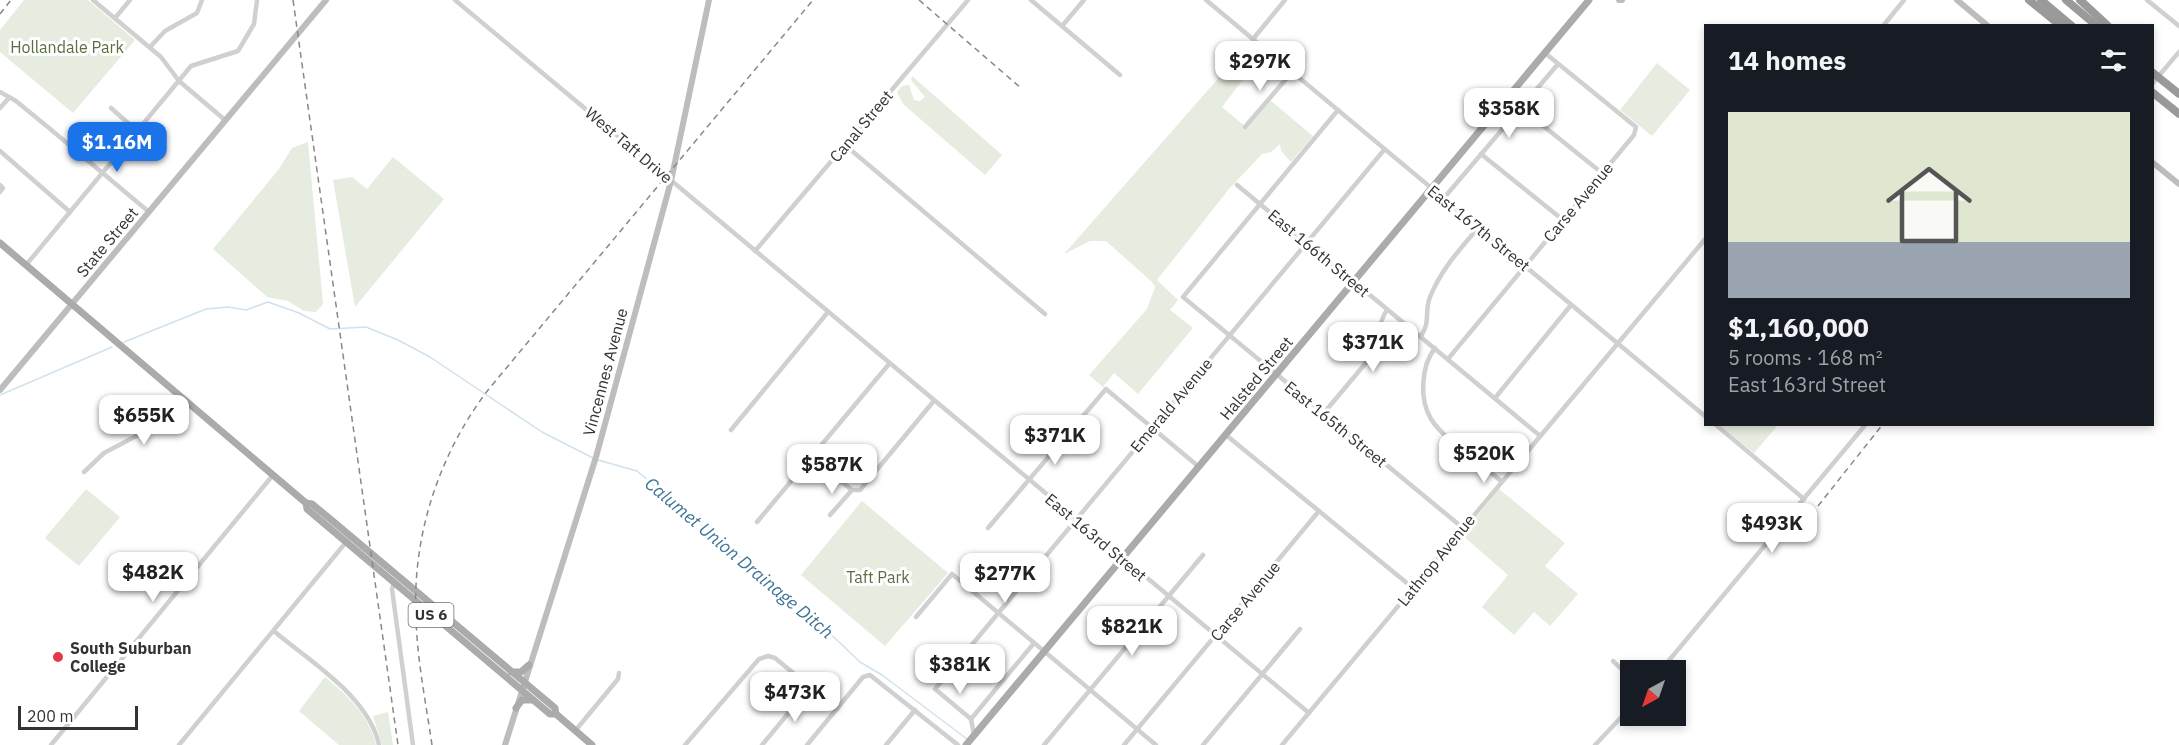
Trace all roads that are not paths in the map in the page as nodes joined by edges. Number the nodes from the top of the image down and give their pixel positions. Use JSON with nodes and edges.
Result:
{"nodes":[{"id":1,"x":93,"y":0,"type":"edge"},
{"id":2,"x":130,"y":0,"type":"edge"},
{"id":3,"x":202,"y":0,"type":"edge"},
{"id":4,"x":257,"y":0,"type":"edge"},
{"id":5,"x":326,"y":0,"type":"edge"},
{"id":6,"x":455,"y":0,"type":"edge"},
{"id":7,"x":709,"y":0,"type":"edge"},
{"id":8,"x":968,"y":0,"type":"edge"},
{"id":9,"x":1030,"y":0,"type":"edge"},
{"id":10,"x":1084,"y":0,"type":"edge"},
{"id":11,"x":1206,"y":0,"type":"edge"},
{"id":12,"x":1285,"y":0,"type":"edge"},
{"id":13,"x":1589,"y":0,"type":"edge"},
{"id":14,"x":1904,"y":0,"type":"edge"},
{"id":15,"x":1957,"y":0,"type":"edge"},
{"id":16,"x":2029,"y":0,"type":"edge"},
{"id":17,"x":2041,"y":0,"type":"edge"},
{"id":18,"x":2066,"y":0,"type":"edge"},
{"id":19,"x":2080,"y":0,"type":"edge"},
{"id":20,"x":2147,"y":0,"type":"edge"},
{"id":21,"x":115,"y":18,"type":"junction"},
{"id":22,"x":1885,"y":24,"type":"edge"},
{"id":23,"x":1986,"y":24,"type":"edge"},
{"id":24,"x":2059,"y":24,"type":"edge"},
{"id":25,"x":2070,"y":24,"type":"edge"},
{"id":26,"x":2095,"y":24,"type":"edge"},
{"id":27,"x":2106,"y":24,"type":"edge"},
{"id":28,"x":1062,"y":26,"type":"junction"},
{"id":29,"x":2179,"y":26,"type":"edge"},
{"id":30,"x":1252,"y":39,"type":"junction"},
{"id":31,"x":150,"y":47,"type":"junction"},
{"id":32,"x":2179,"y":52,"type":"edge"},
{"id":33,"x":1545,"y":53,"type":"junction"},
{"id":34,"x":1558,"y":64,"type":"junction"},
{"id":35,"x":1292,"y":72,"type":"junction"},
{"id":36,"x":2154,"y":72,"type":"edge"},
{"id":37,"x":1120,"y":75,"type":"dead end"},
{"id":38,"x":179,"y":81,"type":"junction"},
{"id":39,"x":2154,"y":82,"type":"edge"},
{"id":40,"x":2174,"y":90,"type":"edge"},
{"id":41,"x":0,"y":92,"type":"edge"},
{"id":42,"x":2154,"y":94,"type":"edge"},
{"id":43,"x":8,"y":99,"type":"junction"},
{"id":44,"x":0,"y":108,"type":"edge"},
{"id":45,"x":111,"y":108,"type":"dead end"},
{"id":46,"x":1521,"y":108,"type":"junction"},
{"id":47,"x":1338,"y":110,"type":"junction"},
{"id":48,"x":2179,"y":114,"type":"edge"},
{"id":49,"x":225,"y":120,"type":"junction"},
{"id":50,"x":1245,"y":127,"type":"dead end"},
{"id":51,"x":137,"y":131,"type":"junction"},
{"id":52,"x":845,"y":145,"type":"junction"},
{"id":53,"x":1384,"y":150,"type":"junction"},
{"id":54,"x":0,"y":151,"type":"edge"},
{"id":55,"x":1481,"y":154,"type":"junction"},
{"id":56,"x":2154,"y":164,"type":"edge"},
{"id":57,"x":103,"y":173,"type":"junction"},
{"id":58,"x":1602,"y":173,"type":"junction"},
{"id":59,"x":671,"y":181,"type":"junction"},
{"id":60,"x":2179,"y":184,"type":"edge"},
{"id":61,"x":0,"y":185,"type":"edge"},
{"id":62,"x":1237,"y":185,"type":"dead end"},
{"id":63,"x":1431,"y":189,"type":"junction"},
{"id":64,"x":0,"y":192,"type":"edge"},
{"id":65,"x":1443,"y":199,"type":"junction"},
{"id":66,"x":1259,"y":203,"type":"junction"},
{"id":67,"x":70,"y":212,"type":"junction"},
{"id":68,"x":148,"y":212,"type":"junction"},
{"id":69,"x":1563,"y":220,"type":"junction"},
{"id":70,"x":1478,"y":228,"type":"junction"},
{"id":71,"x":1704,"y":240,"type":"edge"},
{"id":72,"x":0,"y":243,"type":"edge"},
{"id":73,"x":1307,"y":243,"type":"junction"},
{"id":74,"x":755,"y":251,"type":"junction"},
{"id":75,"x":26,"y":265,"type":"junction"},
{"id":76,"x":1524,"y":266,"type":"junction"},
{"id":77,"x":1353,"y":282,"type":"junction"},
{"id":78,"x":802,"y":291,"type":"joint"},
{"id":79,"x":72,"y":305,"type":"junction"},
{"id":80,"x":1571,"y":305,"type":"junction"},
{"id":81,"x":1387,"y":310,"type":"junction"},
{"id":82,"x":828,"y":312,"type":"junction"},
{"id":83,"x":1045,"y":314,"type":"dead end"},
{"id":84,"x":1229,"y":336,"type":"junction"},
{"id":85,"x":1420,"y":336,"type":"junction"},
{"id":86,"x":1618,"y":344,"type":"junction"},
{"id":87,"x":1435,"y":348,"type":"junction"},
{"id":88,"x":1448,"y":359,"type":"junction"},
{"id":89,"x":889,"y":364,"type":"junction"},
{"id":90,"x":1276,"y":374,"type":"junction"},
{"id":91,"x":0,"y":390,"type":"edge"},
{"id":92,"x":1495,"y":398,"type":"junction"},
{"id":93,"x":184,"y":400,"type":"junction"},
{"id":94,"x":933,"y":402,"type":"junction"},
{"id":95,"x":1323,"y":414,"type":"junction"},
{"id":96,"x":1704,"y":415,"type":"edge"},
{"id":97,"x":1717,"y":426,"type":"edge"},
{"id":98,"x":1864,"y":426,"type":"edge"},
{"id":99,"x":1152,"y":428,"type":"junction"},
{"id":100,"x":731,"y":430,"type":"dead end"},
{"id":101,"x":1226,"y":435,"type":"junction"},
{"id":102,"x":1539,"y":435,"type":"junction"},
{"id":103,"x":811,"y":457,"type":"junction"},
{"id":104,"x":1199,"y":467,"type":"junction"},
{"id":105,"x":84,"y":472,"type":"dead end"},
{"id":106,"x":273,"y":475,"type":"junction"},
{"id":107,"x":1028,"y":481,"type":"junction"},
{"id":108,"x":1501,"y":481,"type":"junction"},
{"id":109,"x":852,"y":490,"type":"junction"},
{"id":110,"x":1804,"y":499,"type":"junction"},
{"id":111,"x":1319,"y":512,"type":"junction"},
{"id":112,"x":830,"y":515,"type":"dead end"},
{"id":113,"x":1075,"y":520,"type":"junction"},
{"id":114,"x":757,"y":522,"type":"dead end"},
{"id":115,"x":988,"y":528,"type":"dead end"},
{"id":116,"x":1462,"y":528,"type":"junction"},
{"id":117,"x":348,"y":539,"type":"junction"},
{"id":118,"x":1203,"y":555,"type":"dead end"},
{"id":119,"x":1122,"y":559,"type":"junction"},
{"id":120,"x":399,"y":576,"type":"junction"},
{"id":121,"x":394,"y":583,"type":"junction"},
{"id":122,"x":1413,"y":588,"type":"junction"},
{"id":123,"x":1168,"y":597,"type":"junction"},
{"id":124,"x":998,"y":612,"type":"junction"},
{"id":125,"x":916,"y":617,"type":"dead end"},
{"id":126,"x":1300,"y":629,"type":"dead end"},
{"id":127,"x":275,"y":632,"type":"junction"},
{"id":128,"x":1215,"y":636,"type":"junction"},
{"id":129,"x":1034,"y":643,"type":"junction"},
{"id":130,"x":1044,"y":651,"type":"junction"},
{"id":131,"x":1669,"y":660,"type":"edge"},
{"id":132,"x":1613,"y":661,"type":"dead end"},
{"id":133,"x":529,"y":665,"type":"junction"},
{"id":134,"x":1620,"y":667,"type":"edge"},
{"id":135,"x":511,"y":672,"type":"junction"},
{"id":136,"x":619,"y":673,"type":"dead end"},
{"id":137,"x":1262,"y":675,"type":"junction"},
{"id":138,"x":523,"y":686,"type":"junction"},
{"id":139,"x":810,"y":687,"type":"junction"},
{"id":140,"x":1090,"y":690,"type":"junction"},
{"id":141,"x":533,"y":700,"type":"junction"},
{"id":142,"x":516,"y":708,"type":"junction"},
{"id":143,"x":837,"y":709,"type":"junction"},
{"id":144,"x":915,"y":710,"type":"junction"},
{"id":145,"x":1309,"y":713,"type":"junction"},
{"id":146,"x":556,"y":714,"type":"junction"},
{"id":147,"x":971,"y":719,"type":"junction"},
{"id":148,"x":988,"y":719,"type":"junction"},
{"id":149,"x":1620,"y":719,"type":"edge"},
{"id":150,"x":1137,"y":729,"type":"junction"},
{"id":151,"x":575,"y":731,"type":"junction"},
{"id":152,"x":974,"y":735,"type":"junction"},
{"id":153,"x":951,"y":743,"type":"edge"},
{"id":154,"x":51,"y":745,"type":"edge"},
{"id":155,"x":179,"y":745,"type":"edge"},
{"id":156,"x":379,"y":745,"type":"edge"},
{"id":157,"x":414,"y":745,"type":"edge"},
{"id":158,"x":505,"y":745,"type":"edge"},
{"id":159,"x":592,"y":745,"type":"edge"},
{"id":160,"x":685,"y":745,"type":"edge"},
{"id":161,"x":762,"y":745,"type":"edge"},
{"id":162,"x":807,"y":745,"type":"edge"},
{"id":163,"x":886,"y":745,"type":"edge"},
{"id":164,"x":958,"y":745,"type":"edge"},
{"id":165,"x":966,"y":745,"type":"edge"},
{"id":166,"x":1044,"y":745,"type":"edge"},
{"id":167,"x":1124,"y":745,"type":"edge"},
{"id":168,"x":1156,"y":745,"type":"edge"},
{"id":169,"x":1203,"y":745,"type":"edge"},
{"id":170,"x":1282,"y":745,"type":"edge"},
{"id":171,"x":1595,"y":745,"type":"edge"}],
"edges":[{"from":1,"to":21,"type":"street"},
{"from":2,"to":21,"type":"street"},
{"from":3,"to":31,"type":"street"},
{"from":4,"to":38,"type":"street"},
{"from":5,"to":49,"type":"street","name":"State Street"},
{"from":6,"to":59,"type":"street","name":"West Taft Drive"},
{"from":7,"to":59,"type":"street","name":"Vincennes Avenue"},
{"from":8,"to":52,"type":"street","name":"Canal Street"},
{"from":9,"to":28,"type":"street"},
{"from":10,"to":28,"type":"street"},
{"from":11,"to":30,"type":"street","name":"East 167th Street"},
{"from":12,"to":30,"type":"street"},
{"from":13,"to":33,"type":"main road","name":"Halsted Street"},
{"from":14,"to":22,"type":"street"},
{"from":15,"to":23,"type":"street"},
{"from":16,"to":24,"type":"highway"},
{"from":17,"to":25,"type":"highway"},
{"from":18,"to":26,"type":"highway"},
{"from":19,"to":27,"type":"highway"},
{"from":20,"to":29,"type":"street"},
{"from":21,"to":31,"type":"street"},
{"from":28,"to":37,"type":"street"},
{"from":30,"to":35,"type":"street","name":"East 167th Street"},
{"from":31,"to":38,"type":"street"},
{"from":32,"to":39,"type":"street"},
{"from":33,"to":34,"type":"street"},
{"from":33,"to":63,"type":"main road","name":"Halsted Street"},
{"from":34,"to":46,"type":"street"},
{"from":34,"to":58,"type":"street","name":"Carse Avenue"},
{"from":35,"to":47,"type":"street","name":"East 167th Street"},
{"from":35,"to":50,"type":"street"},
{"from":36,"to":40,"type":"highway"},
{"from":38,"to":49,"type":"street"},
{"from":38,"to":51,"type":"street"},
{"from":41,"to":43,"type":"street"},
{"from":42,"to":48,"type":"highway"},
{"from":43,"to":44,"type":"street"},
{"from":43,"to":57,"type":"street"},
{"from":45,"to":51,"type":"street"},
{"from":46,"to":55,"type":"street"},
{"from":46,"to":58,"type":"street"},
{"from":47,"to":53,"type":"street","name":"East 167th Street"},
{"from":47,"to":66,"type":"street"},
{"from":49,"to":68,"type":"street","name":"State Street"},
{"from":51,"to":57,"type":"street"},
{"from":52,"to":74,"type":"street","name":"Canal Street"},
{"from":52,"to":83,"type":"street"},
{"from":53,"to":63,"type":"street","name":"East 167th Street"},
{"from":53,"to":73,"type":"street","name":"Emerald Avenue"},
{"from":54,"to":67,"type":"street"},
{"from":55,"to":65,"type":"street"},
{"from":55,"to":69,"type":"street"},
{"from":56,"to":60,"type":"street"},
{"from":57,"to":67,"type":"street"},
{"from":57,"to":68,"type":"street"},
{"from":58,"to":69,"type":"street","name":"Carse Avenue"},
{"from":59,"to":74,"type":"street","name":"West Taft Drive"},
{"from":59,"to":133,"type":"street","name":"Vincennes Avenue"},
{"from":61,"to":64,"type":"street"},
{"from":62,"to":66,"type":"street","name":"East 166th Street"},
{"from":63,"to":65,"type":"street","name":"East 167th Street"},
{"from":63,"to":77,"type":"main road","name":"Halsted Street"},
{"from":65,"to":70,"type":"street","name":"East 167th Street"},
{"from":66,"to":73,"type":"street","name":"East 166th Street"},
{"from":66,"to":84,"type":"street","name":"East 165th Street"},
{"from":67,"to":75,"type":"street"},
{"from":68,"to":79,"type":"street","name":"State Street"},
{"from":69,"to":76,"type":"street","name":"Carse Avenue"},
{"from":70,"to":76,"type":"street","name":"East 167th Street"},
{"from":70,"to":85,"type":"street"},
{"from":71,"to":86,"type":"street","name":"Lathrop Avenue"},
{"from":72,"to":75,"type":"main road","number":"US 6"},
{"from":73,"to":77,"type":"street","name":"East 166th Street"},
{"from":73,"to":84,"type":"street","name":"Emerald Avenue"},
{"from":74,"to":78,"type":"street","name":"West Taft Drive"},
{"from":75,"to":79,"type":"main road","number":"US 6"},
{"from":76,"to":80,"type":"street","name":"East 167th Street"},
{"from":76,"to":88,"type":"street","name":"Carse Avenue"},
{"from":77,"to":81,"type":"street","name":"East 166th Street"},
{"from":77,"to":90,"type":"main road","name":"Halsted Street"},
{"from":78,"to":82,"type":"street","name":"East 163rd Street"},
{"from":79,"to":91,"type":"street","name":"State Street"},
{"from":79,"to":93,"type":"main road","number":"US 6"},
{"from":80,"to":86,"type":"street","name":"East 167th Street"},
{"from":80,"to":92,"type":"street"},
{"from":81,"to":85,"type":"street","name":"East 166th Street"},
{"from":81,"to":95,"type":"street"},
{"from":82,"to":89,"type":"street","name":"East 163rd Street"},
{"from":82,"to":100,"type":"street"},
{"from":84,"to":90,"type":"street","name":"East 165th Street"},
{"from":84,"to":99,"type":"street","name":"Emerald Avenue"},
{"from":85,"to":87,"type":"street","name":"East 166th Street"},
{"from":86,"to":96,"type":"street","name":"East 167th Street"},
{"from":86,"to":102,"type":"street","name":"Lathrop Avenue"},
{"from":87,"to":88,"type":"street","name":"East 166th Street"},
{"from":87,"to":108,"type":"street"},
{"from":88,"to":92,"type":"street","name":"East 166th Street"},
{"from":89,"to":94,"type":"street","name":"East 163rd Street"},
{"from":89,"to":103,"type":"street"},
{"from":90,"to":95,"type":"street","name":"East 165th Street"},
{"from":90,"to":101,"type":"main road","name":"Halsted Street"},
{"from":92,"to":102,"type":"street","name":"East 166th Street"},
{"from":93,"to":105,"type":"street"},
{"from":93,"to":106,"type":"main road","number":"US 6"},
{"from":94,"to":107,"type":"street","name":"East 163rd Street"},
{"from":94,"to":109,"type":"street"},
{"from":95,"to":116,"type":"street","name":"East 165th Street"},
{"from":97,"to":110,"type":"street"},
{"from":98,"to":110,"type":"street"},
{"from":99,"to":104,"type":"street"},
{"from":99,"to":107,"type":"street"},
{"from":99,"to":113,"type":"street","name":"Emerald Avenue"},
{"from":101,"to":104,"type":"main road","name":"Halsted Street"},
{"from":101,"to":111,"type":"street"},
{"from":102,"to":108,"type":"street","name":"Lathrop Avenue"},
{"from":103,"to":109,"type":"street"},
{"from":103,"to":114,"type":"street"},
{"from":104,"to":119,"type":"main road","name":"Halsted Street"},
{"from":106,"to":117,"type":"main road","number":"US 6"},
{"from":106,"to":154,"type":"street"},
{"from":107,"to":113,"type":"street","name":"East 163rd Street"},
{"from":107,"to":115,"type":"street"},
{"from":108,"to":116,"type":"street","name":"Lathrop Avenue"},
{"from":109,"to":112,"type":"street"},
{"from":110,"to":131,"type":"street"},
{"from":111,"to":122,"type":"street"},
{"from":111,"to":128,"type":"street","name":"Carse Avenue"},
{"from":113,"to":119,"type":"street","name":"East 163rd Street"},
{"from":113,"to":124,"type":"street","name":"Emerald Avenue"},
{"from":116,"to":122,"type":"street","name":"Lathrop Avenue"},
{"from":117,"to":120,"type":"main road","number":"US 6"},
{"from":117,"to":121,"type":"main road","number":"US 6"},
{"from":117,"to":127,"type":"street"},
{"from":118,"to":123,"type":"street"},
{"from":119,"to":123,"type":"street","name":"East 163rd Street"},
{"from":119,"to":130,"type":"main road","name":"Halsted Street"},
{"from":120,"to":121,"type":"main road"},
{"from":120,"to":135,"type":"main road","number":"US 6"},
{"from":121,"to":138,"type":"main road","number":"US 6"},
{"from":121,"to":157,"type":"street"},
{"from":122,"to":145,"type":"street","name":"Lathrop Avenue"},
{"from":123,"to":128,"type":"street","name":"East 163rd Street"},
{"from":123,"to":140,"type":"street"},
{"from":124,"to":125,"type":"street"},
{"from":124,"to":129,"type":"street"},
{"from":124,"to":147,"type":"street","name":"Emerald Avenue"},
{"from":126,"to":137,"type":"street"},
{"from":127,"to":155,"type":"street"},
{"from":127,"to":156,"type":"street"},
{"from":128,"to":137,"type":"street","name":"East 163rd Street"},
{"from":128,"to":150,"type":"street","name":"Carse Avenue"},
{"from":129,"to":130,"type":"street"},
{"from":129,"to":147,"type":"street"},
{"from":130,"to":140,"type":"street"},
{"from":130,"to":148,"type":"main road","name":"Halsted Street"},
{"from":132,"to":134,"type":"street"},
{"from":133,"to":135,"type":"main road"},
{"from":133,"to":138,"type":"street","name":"Vincennes Avenue"},
{"from":135,"to":138,"type":"main road","number":"US 6"},
{"from":136,"to":151,"type":"street"},
{"from":137,"to":145,"type":"street","name":"East 163rd Street"},
{"from":137,"to":169,"type":"street"},
{"from":138,"to":141,"type":"main road","number":"US 6"},
{"from":138,"to":142,"type":"street","name":"Vincennes Avenue"},
{"from":138,"to":146,"type":"main road","number":"US 6"},
{"from":139,"to":143,"type":"street"},
{"from":139,"to":160,"type":"street"},
{"from":139,"to":161,"type":"street"},
{"from":140,"to":150,"type":"street"},
{"from":140,"to":166,"type":"street"},
{"from":141,"to":142,"type":"main road"},
{"from":141,"to":146,"type":"main road","number":"US 6"},
{"from":142,"to":158,"type":"street","name":"Vincennes Avenue"},
{"from":143,"to":144,"type":"street"},
{"from":143,"to":162,"type":"street"},
{"from":144,"to":153,"type":"street"},
{"from":144,"to":163,"type":"street"},
{"from":145,"to":170,"type":"street","name":"Lathrop Avenue"},
{"from":146,"to":151,"type":"main road","number":"US 6"},
{"from":147,"to":148,"type":"street"},
{"from":147,"to":152,"type":"street"},
{"from":148,"to":152,"type":"main road","name":"Halsted Street"},
{"from":149,"to":171,"type":"street"},
{"from":150,"to":167,"type":"street","name":"Carse Avenue"},
{"from":150,"to":168,"type":"street"},
{"from":151,"to":159,"type":"main road","number":"US 6"},
{"from":152,"to":165,"type":"main road","name":"Halsted Street"},
{"from":153,"to":164,"type":"street"}]}
